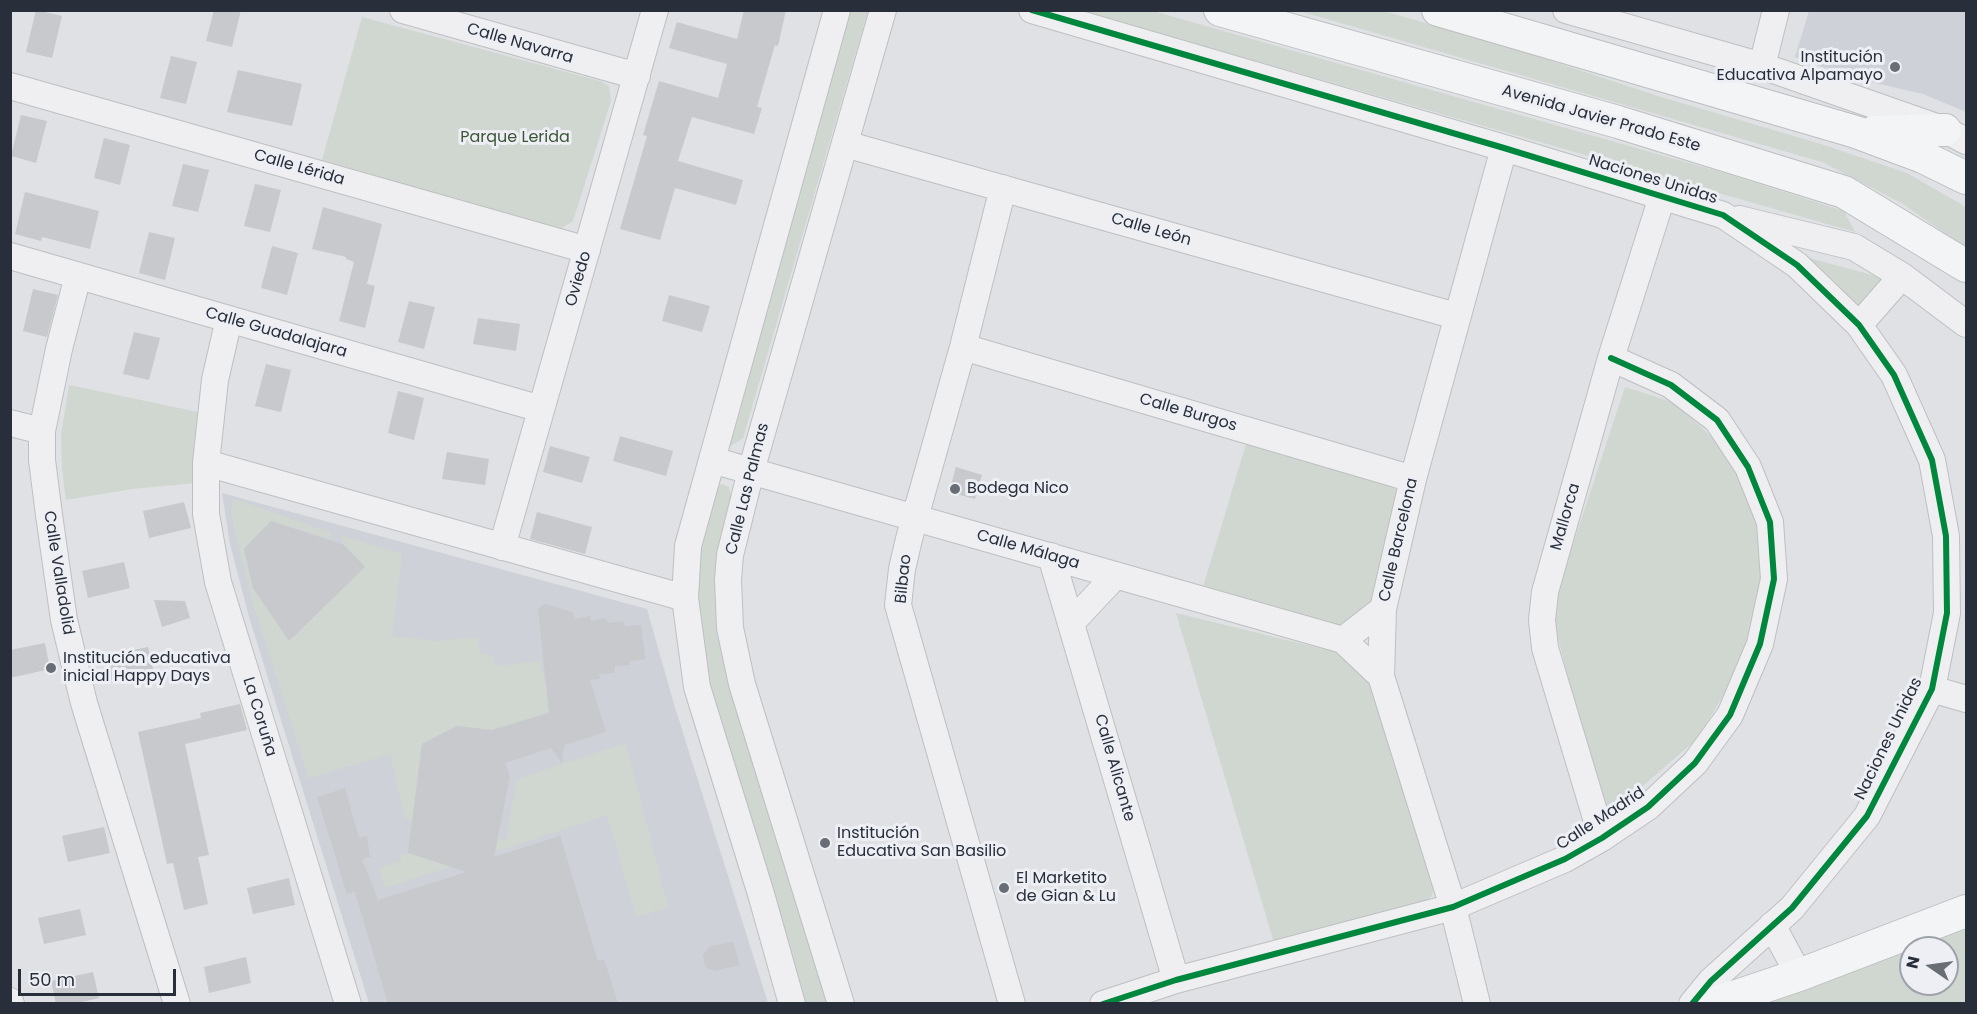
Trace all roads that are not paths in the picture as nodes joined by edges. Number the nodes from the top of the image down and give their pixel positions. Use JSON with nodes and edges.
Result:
{"nodes":[{"id":1,"x":403,"y":10,"type":"edge"},
{"id":2,"x":656,"y":10,"type":"edge"},
{"id":3,"x":837,"y":10,"type":"edge"},
{"id":4,"x":883,"y":10,"type":"edge"},
{"id":5,"x":1032,"y":10,"type":"edge"},
{"id":6,"x":1220,"y":10,"type":"edge"},
{"id":7,"x":1438,"y":10,"type":"edge"},
{"id":8,"x":1566,"y":10,"type":"edge"},
{"id":9,"x":1776,"y":10,"type":"edge"},
{"id":10,"x":1762,"y":66,"type":"junction"},
{"id":11,"x":637,"y":76,"type":"junction"},
{"id":12,"x":10,"y":86,"type":"edge"},
{"id":13,"x":1856,"y":132,"type":"junction"},
{"id":14,"x":1956,"y":136,"type":"edge"},
{"id":15,"x":845,"y":144,"type":"junction"},
{"id":16,"x":1504,"y":148,"type":"junction"},
{"id":17,"x":1966,"y":178,"type":"edge"},
{"id":18,"x":1003,"y":188,"type":"junction"},
{"id":19,"x":1662,"y":197,"type":"junction"},
{"id":20,"x":1723,"y":215,"type":"junction"},
{"id":21,"x":587,"y":250,"type":"junction"},
{"id":22,"x":10,"y":256,"type":"edge"},
{"id":23,"x":1966,"y":266,"type":"edge"},
{"id":24,"x":78,"y":276,"type":"junction"},
{"id":25,"x":1902,"y":276,"type":"junction"},
{"id":26,"x":1456,"y":316,"type":"junction"},
{"id":27,"x":229,"y":319,"type":"junction"},
{"id":28,"x":1966,"y":324,"type":"edge"},
{"id":29,"x":1859,"y":325,"type":"junction"},
{"id":30,"x":963,"y":347,"type":"junction"},
{"id":31,"x":1611,"y":358,"type":"junction"},
{"id":32,"x":541,"y":409,"type":"junction"},
{"id":33,"x":10,"y":423,"type":"edge"},
{"id":34,"x":42,"y":431,"type":"junction"},
{"id":35,"x":712,"y":460,"type":"junction"},
{"id":36,"x":206,"y":463,"type":"junction"},
{"id":37,"x":751,"y":471,"type":"junction"},
{"id":38,"x":1413,"y":478,"type":"junction"},
{"id":39,"x":915,"y":518,"type":"junction"},
{"id":40,"x":502,"y":547,"type":"junction"},
{"id":41,"x":1051,"y":556,"type":"junction"},
{"id":42,"x":1116,"y":575,"type":"junction"},
{"id":43,"x":686,"y":598,"type":"junction"},
{"id":44,"x":1383,"y":609,"type":"junction"},
{"id":45,"x":1071,"y":623,"type":"junction"},
{"id":46,"x":1343,"y":640,"type":"junction"},
{"id":47,"x":1381,"y":676,"type":"junction"},
{"id":48,"x":1932,"y":689,"type":"junction"},
{"id":49,"x":1966,"y":699,"type":"edge"},
{"id":50,"x":1602,"y":838,"type":"junction"},
{"id":51,"x":1453,"y":907,"type":"junction"},
{"id":52,"x":1966,"y":911,"type":"edge"},
{"id":53,"x":1773,"y":926,"type":"junction"},
{"id":54,"x":1799,"y":975,"type":"junction"},
{"id":55,"x":1176,"y":980,"type":"junction"},
{"id":56,"x":177,"y":1004,"type":"edge"},
{"id":57,"x":348,"y":1004,"type":"edge"},
{"id":58,"x":792,"y":1004,"type":"edge"},
{"id":59,"x":841,"y":1004,"type":"edge"},
{"id":60,"x":1012,"y":1004,"type":"edge"},
{"id":61,"x":1102,"y":1004,"type":"edge"},
{"id":62,"x":1476,"y":1004,"type":"edge"},
{"id":63,"x":1692,"y":1004,"type":"edge"},
{"id":64,"x":1713,"y":1004,"type":"edge"}],
"edges":[{"from":1,"to":11,"type":"street","name":"Calle Navarra"},
{"from":2,"to":11,"type":"street","name":"Oviedo"},
{"from":3,"to":35,"type":"street"},
{"from":4,"to":15,"type":"street","name":"Calle Las Palmas"},
{"from":5,"to":16,"type":"street","name":"Naciones Unidas"},
{"from":6,"to":23,"type":"main road","name":"Avenida Javier Prado Este"},
{"from":7,"to":13,"type":"main road"},
{"from":8,"to":10,"type":"street"},
{"from":9,"to":10,"type":"street"},
{"from":10,"to":14,"type":"street"},
{"from":11,"to":21,"type":"street","name":"Oviedo"},
{"from":12,"to":21,"type":"street","name":"Calle Lérida"},
{"from":13,"to":14,"type":"main road"},
{"from":13,"to":17,"type":"main road"},
{"from":15,"to":18,"type":"street","name":"Calle León"},
{"from":15,"to":37,"type":"street","name":"Calle Las Palmas"},
{"from":16,"to":19,"type":"street","name":"Naciones Unidas"},
{"from":16,"to":26,"type":"street","name":"Calle Barcelona"},
{"from":18,"to":26,"type":"street","name":"Calle León"},
{"from":18,"to":30,"type":"street","name":"Bilbao"},
{"from":19,"to":20,"type":"street","name":"Naciones Unidas"},
{"from":19,"to":31,"type":"street","name":"Mallorca"},
{"from":20,"to":25,"type":"street"},
{"from":20,"to":29,"type":"street","name":"Naciones Unidas"},
{"from":21,"to":32,"type":"street","name":"Oviedo"},
{"from":22,"to":24,"type":"street","name":"Calle Guadalajara"},
{"from":24,"to":27,"type":"street","name":"Calle Guadalajara"},
{"from":24,"to":34,"type":"street","name":"Calle Valladolid"},
{"from":25,"to":28,"type":"street"},
{"from":25,"to":29,"type":"street"},
{"from":26,"to":38,"type":"street","name":"Calle Barcelona"},
{"from":27,"to":32,"type":"street","name":"Calle Guadalajara"},
{"from":27,"to":36,"type":"street","name":"La Coruña"},
{"from":29,"to":48,"type":"street","name":"Naciones Unidas"},
{"from":30,"to":38,"type":"street","name":"Calle Burgos"},
{"from":30,"to":39,"type":"street","name":"Bilbao"},
{"from":31,"to":50,"type":"street","name":"Mallorca"},
{"from":31,"to":50,"type":"street","name":"Calle Madrid"},
{"from":32,"to":40,"type":"street","name":"Oviedo"},
{"from":33,"to":34,"type":"street"},
{"from":34,"to":56,"type":"street","name":"Calle Valladolid"},
{"from":35,"to":37,"type":"street","name":"Calle Málaga"},
{"from":35,"to":43,"type":"street"},
{"from":36,"to":40,"type":"street"},
{"from":36,"to":57,"type":"street","name":"La Coruña"},
{"from":37,"to":39,"type":"street","name":"Calle Málaga"},
{"from":37,"to":59,"type":"street","name":"Calle Las Palmas"},
{"from":38,"to":44,"type":"street","name":"Calle Barcelona"},
{"from":39,"to":41,"type":"street","name":"Calle Málaga"},
{"from":39,"to":60,"type":"street","name":"Bilbao"},
{"from":40,"to":43,"type":"street"},
{"from":41,"to":42,"type":"street","name":"Calle Málaga"},
{"from":41,"to":45,"type":"street","name":"Calle Alicante"},
{"from":42,"to":45,"type":"street"},
{"from":42,"to":46,"type":"street","name":"Calle Málaga"},
{"from":43,"to":58,"type":"street"},
{"from":44,"to":46,"type":"street","name":"Calle Barcelona"},
{"from":44,"to":47,"type":"street"},
{"from":45,"to":55,"type":"street","name":"Calle Alicante"},
{"from":46,"to":47,"type":"street"},
{"from":47,"to":51,"type":"street"},
{"from":48,"to":49,"type":"street"},
{"from":48,"to":53,"type":"street","name":"Naciones Unidas"},
{"from":50,"to":51,"type":"street","name":"Calle Madrid"},
{"from":51,"to":55,"type":"street","name":"Calle Madrid"},
{"from":51,"to":62,"type":"street"},
{"from":52,"to":54,"type":"main road"},
{"from":53,"to":54,"type":"street"},
{"from":53,"to":63,"type":"street","name":"Naciones Unidas"},
{"from":54,"to":64,"type":"main road"},
{"from":55,"to":61,"type":"street","name":"Calle Madrid"}]}
